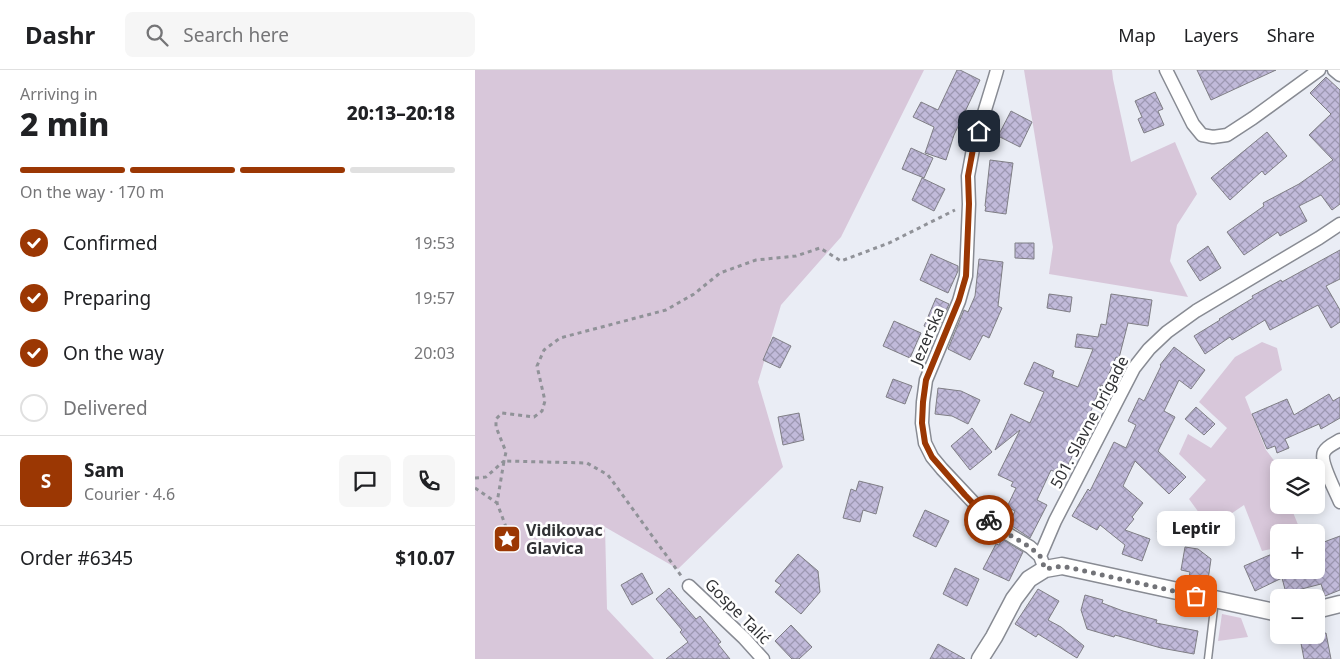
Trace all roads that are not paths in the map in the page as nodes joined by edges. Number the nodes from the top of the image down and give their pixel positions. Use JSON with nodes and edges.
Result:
{"nodes":[{"id":1,"x":997,"y":70,"type":"edge"},
{"id":2,"x":1166,"y":70,"type":"edge"},
{"id":3,"x":1319,"y":70,"type":"edge"},
{"id":4,"x":1334,"y":70,"type":"edge"},
{"id":5,"x":1340,"y":75,"type":"edge"},
{"id":6,"x":1340,"y":224,"type":"edge"},
{"id":7,"x":1340,"y":440,"type":"edge"},
{"id":8,"x":1340,"y":502,"type":"edge"},
{"id":9,"x":1042,"y":562,"type":"junction"},
{"id":10,"x":689,"y":586,"type":"road end"},
{"id":11,"x":1215,"y":600,"type":"junction"},
{"id":12,"x":1340,"y":604,"type":"edge"},
{"id":13,"x":1325,"y":608,"type":"edge"},
{"id":14,"x":1270,"y":611,"type":"edge"},
{"id":15,"x":763,"y":659,"type":"edge"},
{"id":16,"x":980,"y":659,"type":"edge"},
{"id":17,"x":1208,"y":659,"type":"edge"}],
"edges":[{"from":1,"to":9,"type":"street","name":"Jezerska"},
{"from":2,"to":3,"type":"street"},
{"from":4,"to":5,"type":"street"},
{"from":6,"to":9,"type":"street","name":"501. Slavne brigade"},
{"from":7,"to":8,"type":"street"},
{"from":9,"to":11,"type":"street"},
{"from":9,"to":16,"type":"street"},
{"from":10,"to":15,"type":"street","name":"Gospe Talić"},
{"from":11,"to":14,"type":"street"},
{"from":11,"to":17,"type":"lane"},
{"from":12,"to":13,"type":"street"}]}
